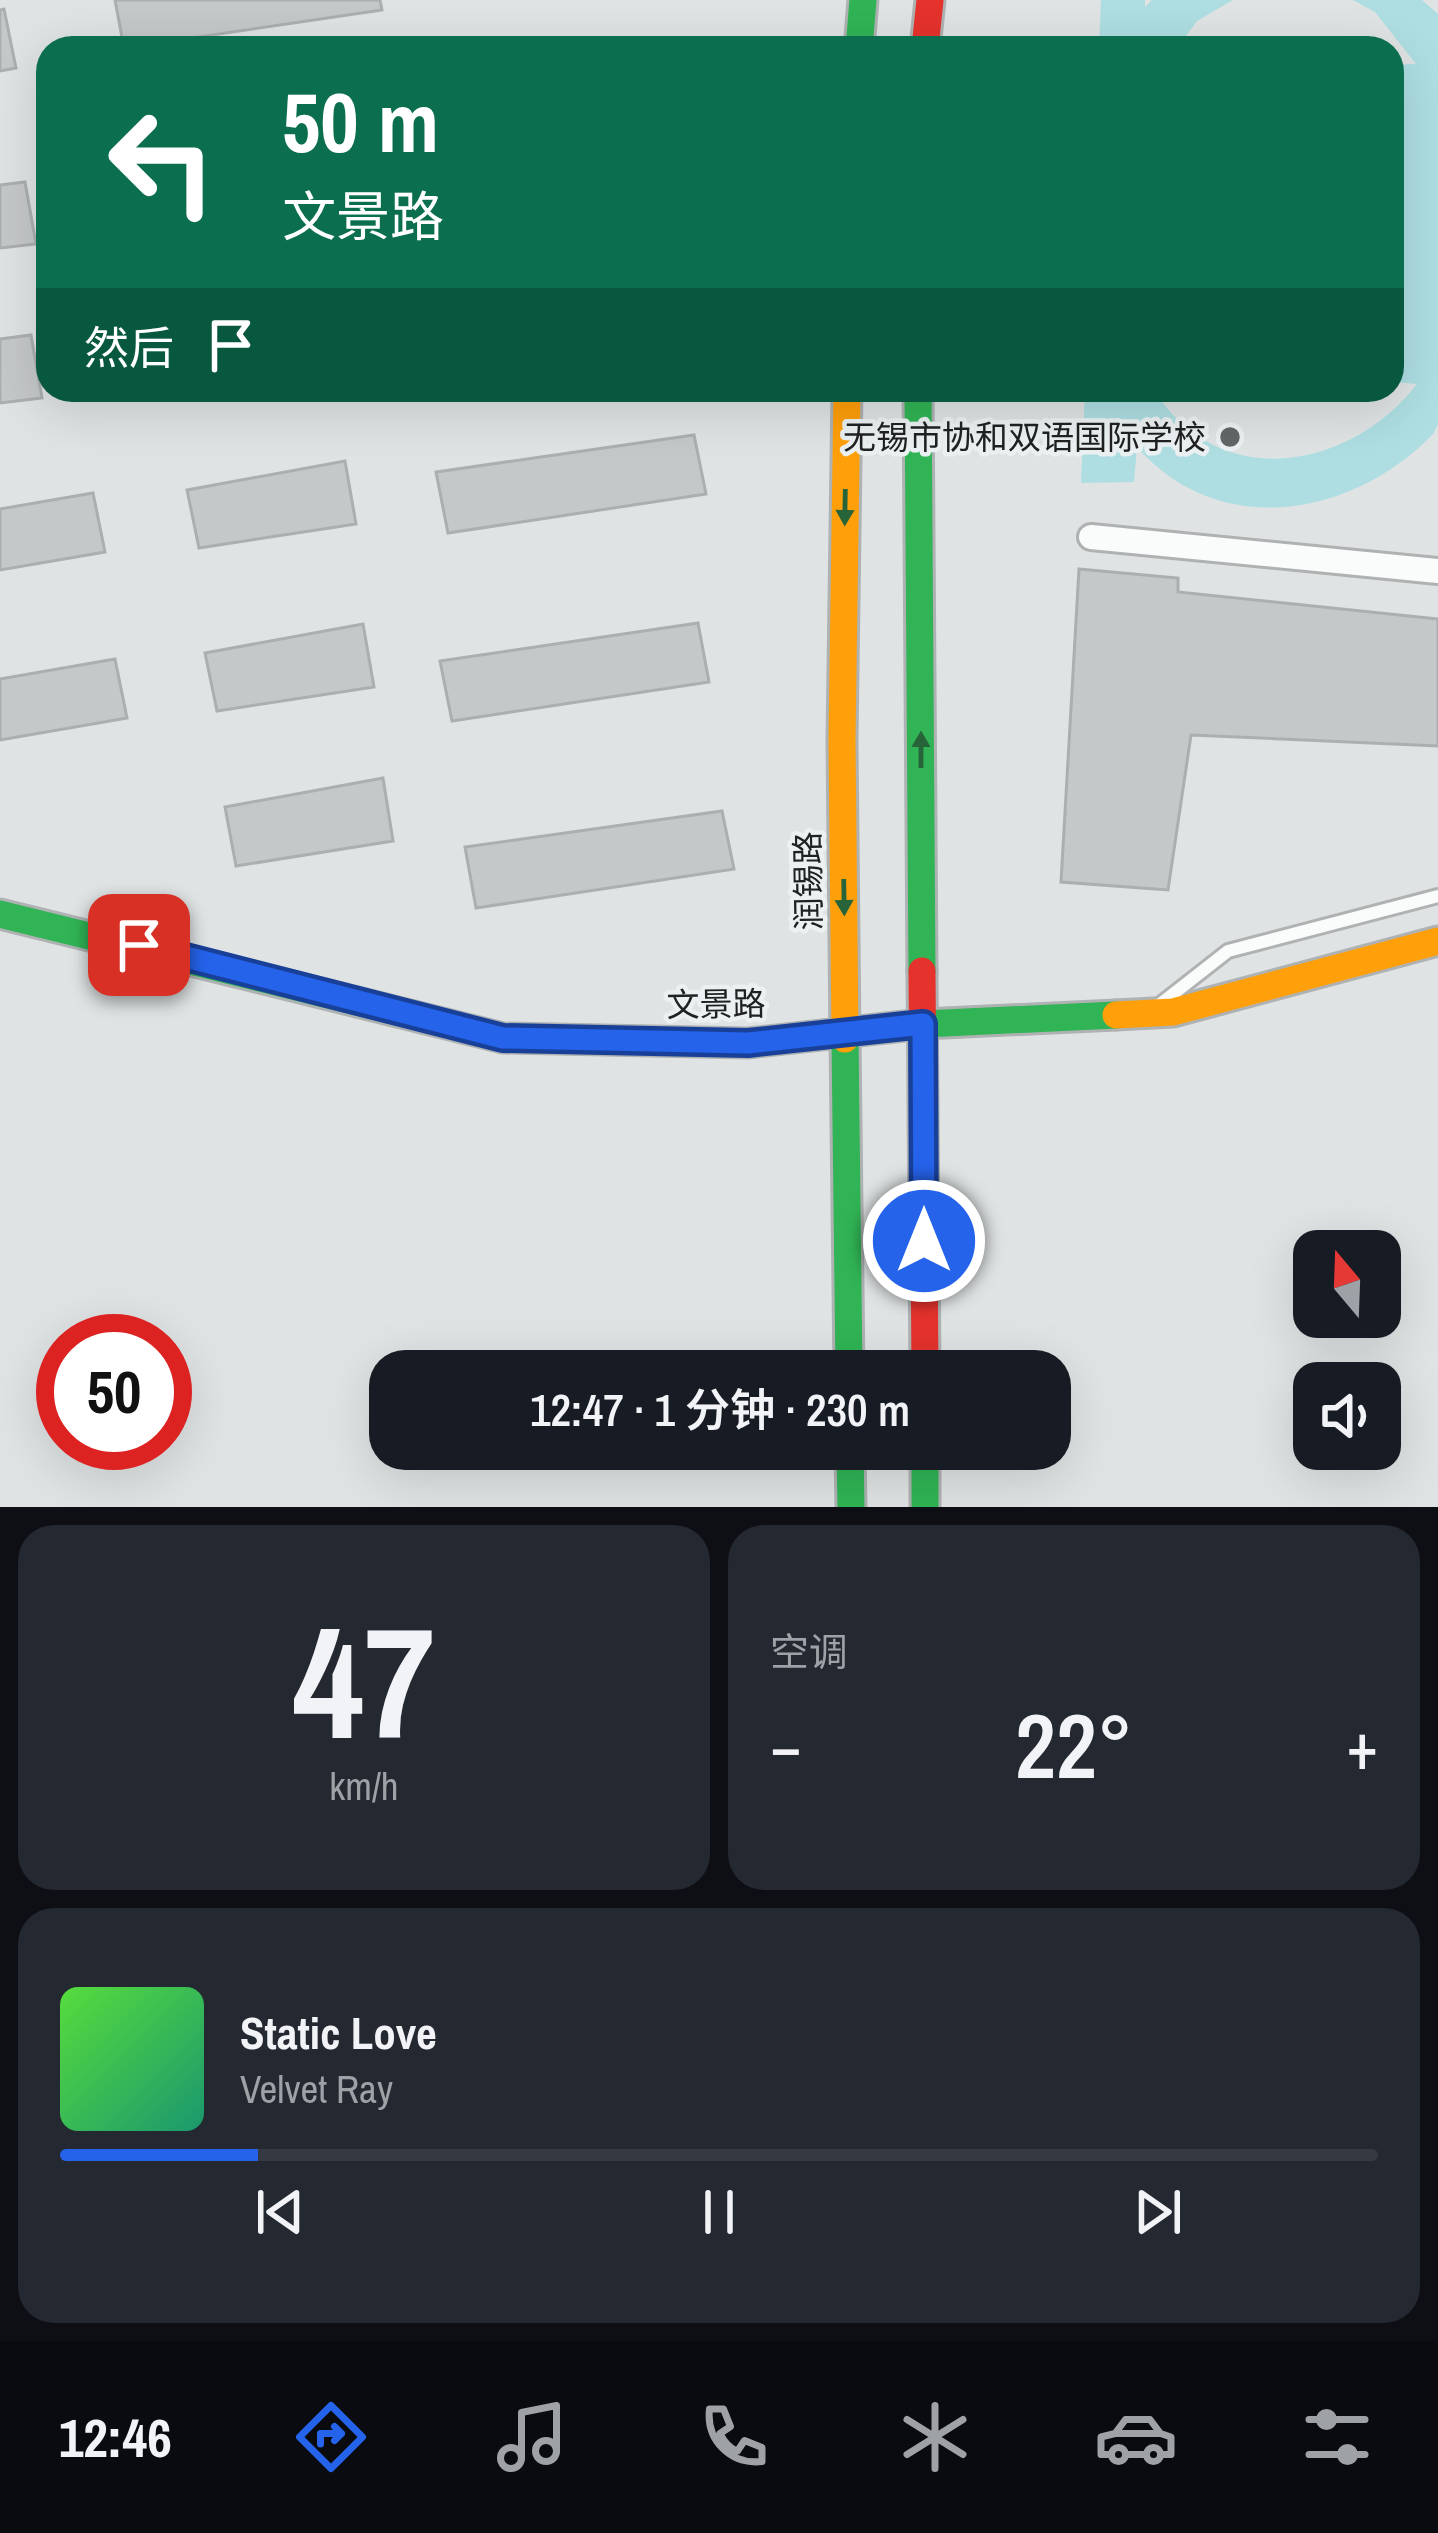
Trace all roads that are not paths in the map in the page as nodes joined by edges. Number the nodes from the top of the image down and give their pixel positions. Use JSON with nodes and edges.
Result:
{"nodes":[{"id":1,"x":863,"y":0,"type":"edge"},
{"id":2,"x":929,"y":0,"type":"edge"},
{"id":3,"x":860,"y":36,"type":"edge"},
{"id":4,"x":926,"y":36,"type":"edge"},
{"id":5,"x":847,"y":402,"type":"edge"},
{"id":6,"x":918,"y":402,"type":"edge"},
{"id":7,"x":1091,"y":537,"type":"dead end"},
{"id":8,"x":1438,"y":571,"type":"edge"},
{"id":9,"x":1438,"y":896,"type":"edge"},
{"id":10,"x":0,"y":914,"type":"edge"},
{"id":11,"x":1438,"y":940,"type":"edge"},
{"id":12,"x":1148,"y":1013,"type":"junction"},
{"id":13,"x":923,"y":1024,"type":"junction"},
{"id":14,"x":845,"y":1032,"type":"junction"},
{"id":15,"x":849,"y":1350,"type":"edge"},
{"id":16,"x":925,"y":1350,"type":"edge"},
{"id":17,"x":850,"y":1470,"type":"edge"},
{"id":18,"x":925,"y":1470,"type":"edge"},
{"id":19,"x":851,"y":1507,"type":"edge"},
{"id":20,"x":925,"y":1507,"type":"edge"}],
"edges":[{"from":1,"to":3,"type":"main road"},
{"from":2,"to":4,"type":"main road"},
{"from":5,"to":14,"type":"main road","name":"润锡路","one_way":true},
{"from":13,"to":6,"type":"main road","one_way":true},
{"from":7,"to":8,"type":"street"},
{"from":9,"to":12,"type":"lane"},
{"from":10,"to":14,"type":"main road","name":"文景路"},
{"from":11,"to":12,"type":"main road","name":"文景路"},
{"from":12,"to":13,"type":"main road","name":"文景路"},
{"from":13,"to":14,"type":"main road","name":"文景路"},
{"from":13,"to":16,"type":"main road"},
{"from":14,"to":15,"type":"main road","name":"润锡路"},
{"from":17,"to":19,"type":"main road"},
{"from":18,"to":20,"type":"main road"}]}
